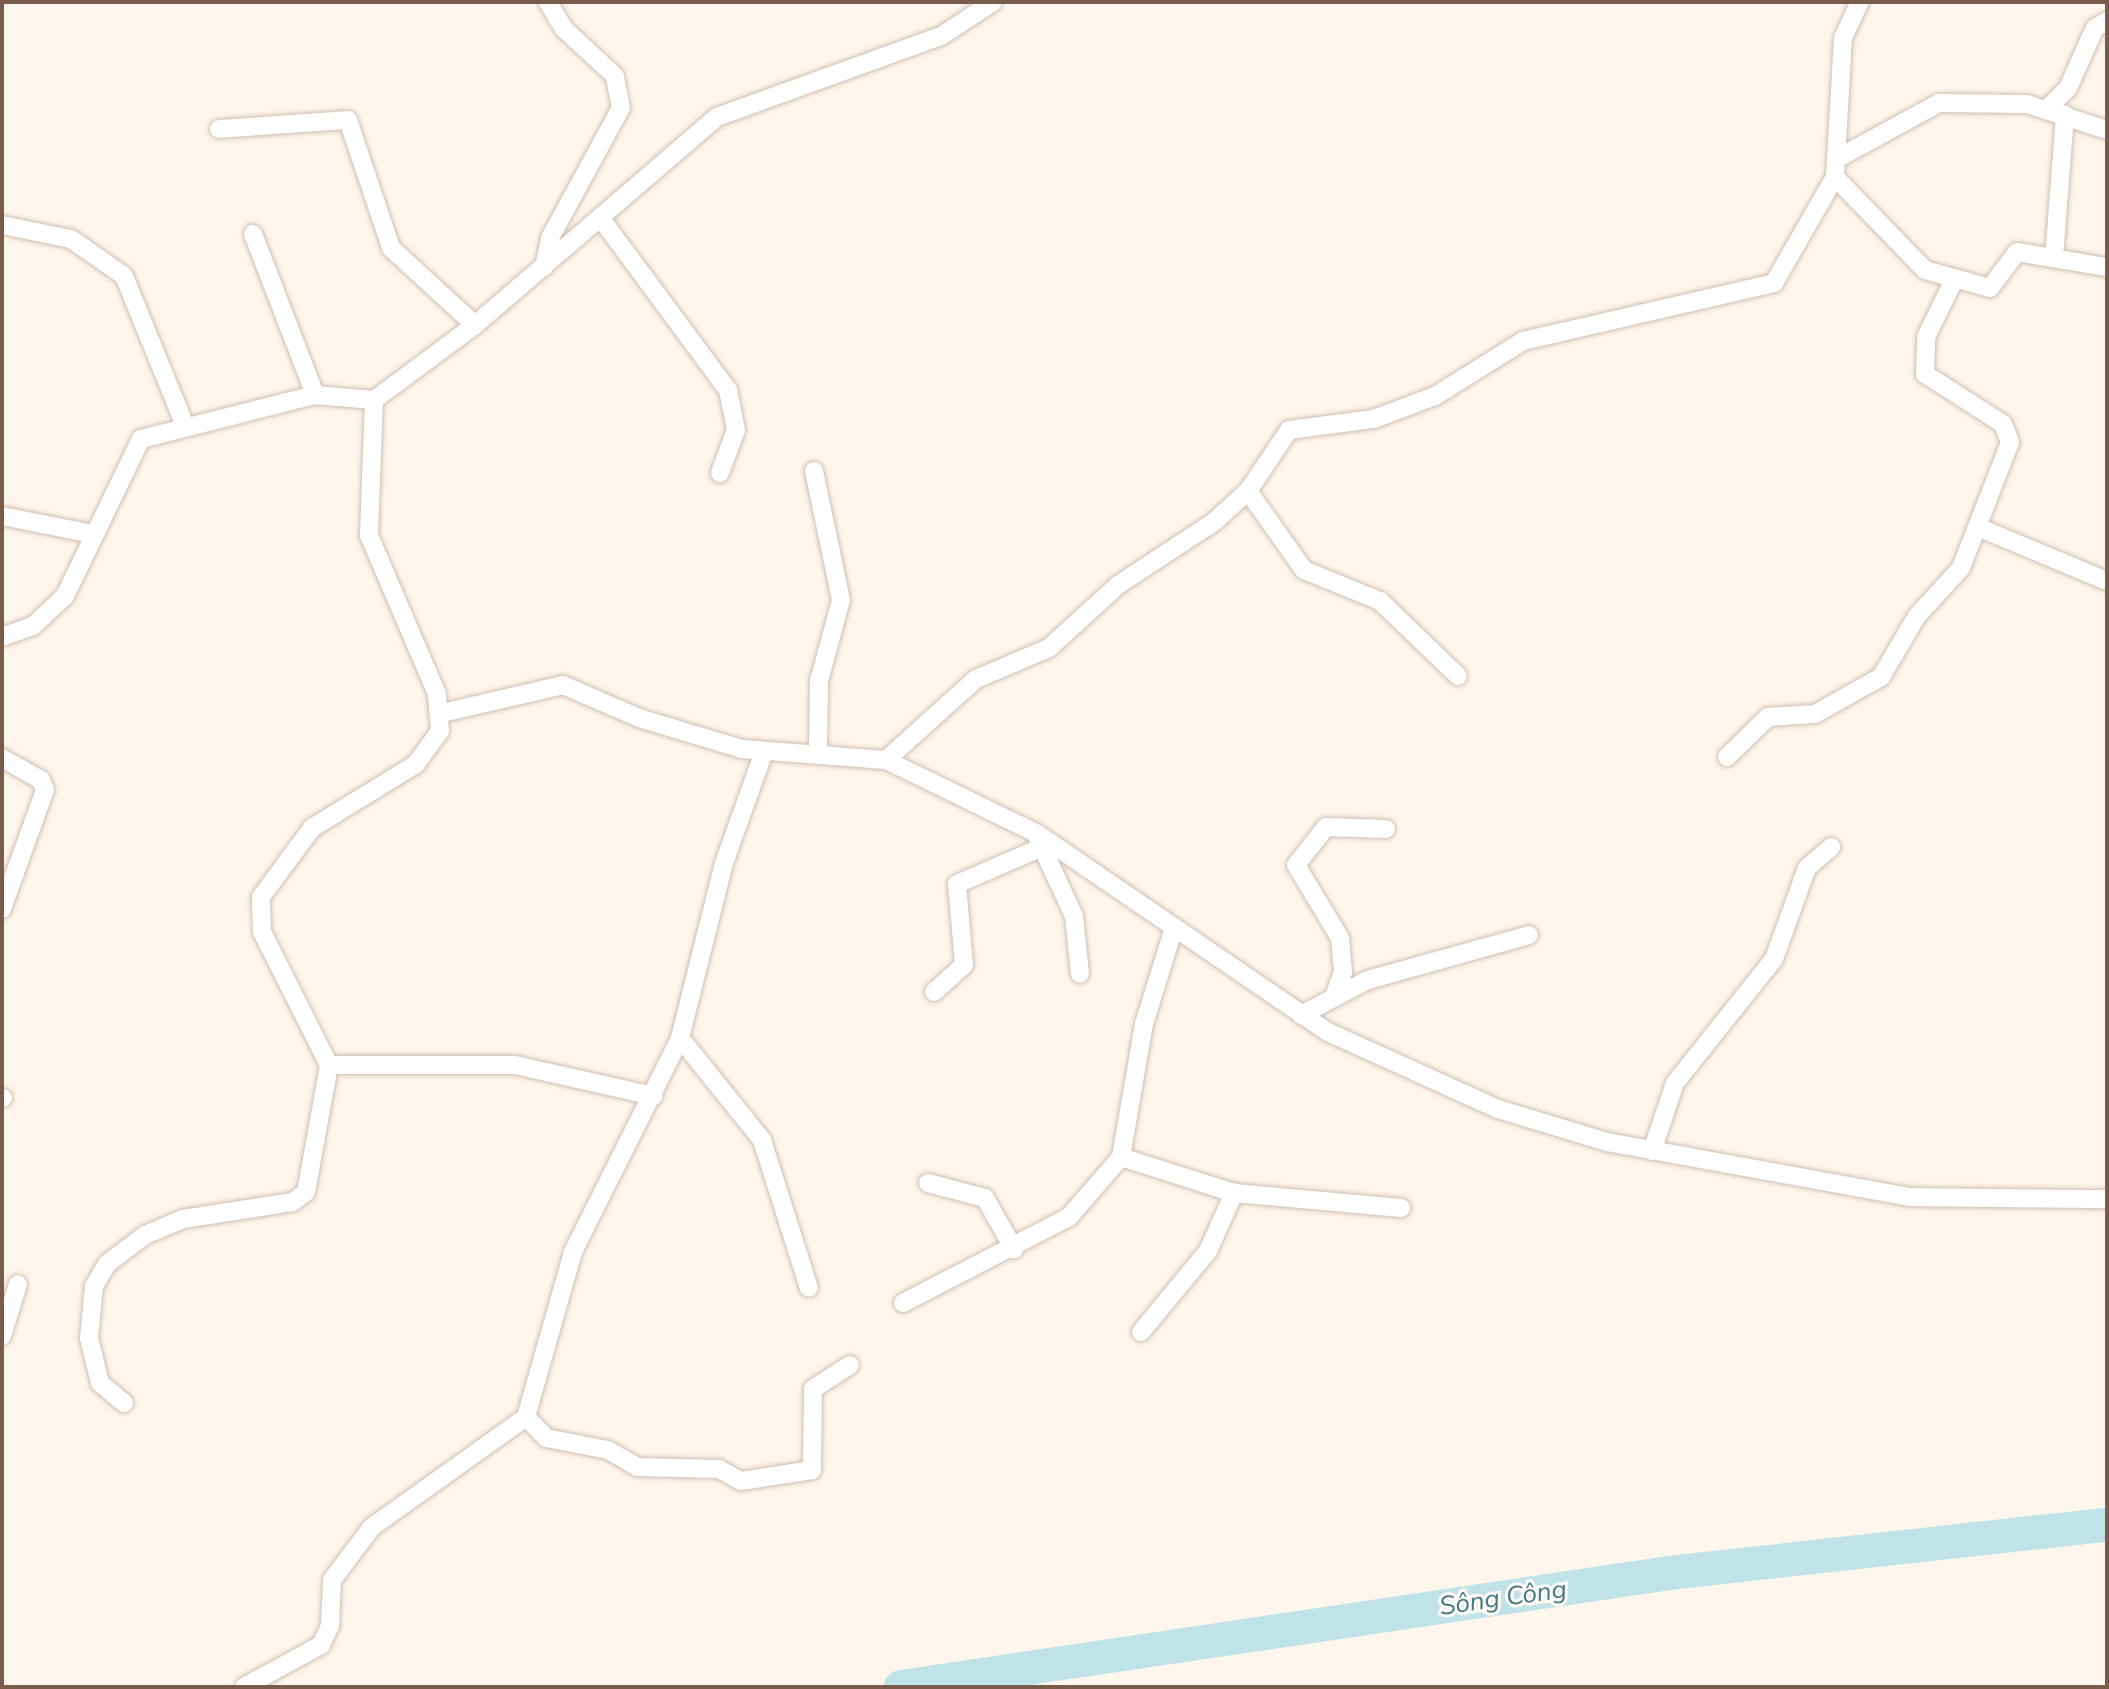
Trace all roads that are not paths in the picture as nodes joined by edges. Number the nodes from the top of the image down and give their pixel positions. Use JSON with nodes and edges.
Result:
{"nodes":[{"id":1,"x":548,"y":2,"type":"edge"},
{"id":2,"x":993,"y":2,"type":"edge"},
{"id":3,"x":1860,"y":2,"type":"edge"},
{"id":4,"x":2107,"y":21,"type":"edge"},
{"id":5,"x":2056,"y":111,"type":"junction"},
{"id":6,"x":219,"y":129,"type":"dead end"},
{"id":7,"x":2107,"y":130,"type":"edge"},
{"id":8,"x":1840,"y":157,"type":"junction"},
{"id":9,"x":1835,"y":177,"type":"junction"},
{"id":10,"x":602,"y":220,"type":"junction"},
{"id":11,"x":2,"y":225,"type":"edge"},
{"id":12,"x":253,"y":234,"type":"dead end"},
{"id":13,"x":2054,"y":258,"type":"junction"},
{"id":14,"x":544,"y":267,"type":"junction"},
{"id":15,"x":2107,"y":267,"type":"edge"},
{"id":16,"x":1954,"y":280,"type":"junction"},
{"id":17,"x":475,"y":325,"type":"junction"},
{"id":18,"x":315,"y":395,"type":"junction"},
{"id":19,"x":374,"y":400,"type":"junction"},
{"id":20,"x":184,"y":423,"type":"junction"},
{"id":21,"x":814,"y":471,"type":"dead end"},
{"id":22,"x":720,"y":473,"type":"dead end"},
{"id":23,"x":1248,"y":491,"type":"junction"},
{"id":24,"x":2,"y":516,"type":"edge"},
{"id":25,"x":1980,"y":528,"type":"junction"},
{"id":26,"x":93,"y":534,"type":"junction"},
{"id":27,"x":2107,"y":581,"type":"edge"},
{"id":28,"x":2,"y":638,"type":"edge"},
{"id":29,"x":1458,"y":676,"type":"dead end"},
{"id":30,"x":442,"y":713,"type":"junction"},
{"id":31,"x":764,"y":752,"type":"junction"},
{"id":32,"x":818,"y":754,"type":"junction"},
{"id":33,"x":1727,"y":757,"type":"dead end"},
{"id":34,"x":2,"y":758,"type":"edge"},
{"id":35,"x":886,"y":760,"type":"junction"},
{"id":36,"x":1386,"y":829,"type":"dead end"},
{"id":37,"x":1039,"y":840,"type":"junction"},
{"id":38,"x":1831,"y":847,"type":"dead end"},
{"id":39,"x":2,"y":909,"type":"edge"},
{"id":40,"x":1173,"y":931,"type":"junction"},
{"id":41,"x":1529,"y":935,"type":"dead end"},
{"id":42,"x":1080,"y":974,"type":"dead end"},
{"id":43,"x":934,"y":992,"type":"dead end"},
{"id":44,"x":1335,"y":994,"type":"junction"},
{"id":45,"x":1301,"y":1015,"type":"junction"},
{"id":46,"x":680,"y":1038,"type":"junction"},
{"id":47,"x":329,"y":1065,"type":"junction"},
{"id":48,"x":654,"y":1096,"type":"junction"},
{"id":49,"x":1652,"y":1151,"type":"junction"},
{"id":50,"x":1121,"y":1157,"type":"junction"},
{"id":51,"x":928,"y":1183,"type":"dead end"},
{"id":52,"x":1234,"y":1193,"type":"junction"},
{"id":53,"x":2107,"y":1199,"type":"edge"},
{"id":54,"x":1401,"y":1208,"type":"dead end"},
{"id":55,"x":1014,"y":1249,"type":"junction"},
{"id":56,"x":18,"y":1284,"type":"dead end"},
{"id":57,"x":809,"y":1288,"type":"dead end"},
{"id":58,"x":903,"y":1303,"type":"dead end"},
{"id":59,"x":1141,"y":1332,"type":"dead end"},
{"id":60,"x":2,"y":1336,"type":"edge"},
{"id":61,"x":850,"y":1365,"type":"dead end"},
{"id":62,"x":124,"y":1403,"type":"dead end"},
{"id":63,"x":526,"y":1417,"type":"junction"},
{"id":64,"x":244,"y":1687,"type":"edge"}],
"edges":[{"from":1,"to":14,"type":"street"},
{"from":2,"to":10,"type":"street"},
{"from":3,"to":8,"type":"street"},
{"from":4,"to":5,"type":"street"},
{"from":5,"to":7,"type":"street"},
{"from":5,"to":8,"type":"street"},
{"from":5,"to":13,"type":"street"},
{"from":6,"to":17,"type":"street"},
{"from":8,"to":9,"type":"street"},
{"from":9,"to":16,"type":"street"},
{"from":9,"to":23,"type":"street"},
{"from":10,"to":14,"type":"street"},
{"from":10,"to":22,"type":"street"},
{"from":11,"to":20,"type":"street"},
{"from":12,"to":18,"type":"street"},
{"from":13,"to":15,"type":"street"},
{"from":13,"to":16,"type":"street"},
{"from":14,"to":17,"type":"street"},
{"from":16,"to":25,"type":"street"},
{"from":17,"to":19,"type":"street"},
{"from":18,"to":19,"type":"street"},
{"from":18,"to":20,"type":"street"},
{"from":19,"to":30,"type":"street"},
{"from":20,"to":26,"type":"street"},
{"from":21,"to":32,"type":"street"},
{"from":23,"to":29,"type":"street"},
{"from":23,"to":35,"type":"street"},
{"from":24,"to":26,"type":"street"},
{"from":25,"to":27,"type":"street"},
{"from":25,"to":33,"type":"street"},
{"from":26,"to":28,"type":"street"},
{"from":30,"to":31,"type":"street"},
{"from":30,"to":47,"type":"street"},
{"from":31,"to":32,"type":"street"},
{"from":31,"to":46,"type":"street"},
{"from":32,"to":35,"type":"street"},
{"from":34,"to":39,"type":"street"},
{"from":35,"to":37,"type":"street"},
{"from":36,"to":44,"type":"street"},
{"from":37,"to":40,"type":"street"},
{"from":37,"to":42,"type":"street"},
{"from":37,"to":43,"type":"street"},
{"from":38,"to":49,"type":"street"},
{"from":40,"to":45,"type":"street"},
{"from":40,"to":50,"type":"street"},
{"from":41,"to":44,"type":"street"},
{"from":44,"to":45,"type":"street"},
{"from":45,"to":49,"type":"street"},
{"from":46,"to":48,"type":"street"},
{"from":46,"to":57,"type":"street"},
{"from":47,"to":48,"type":"street"},
{"from":47,"to":62,"type":"street"},
{"from":48,"to":63,"type":"street"},
{"from":49,"to":53,"type":"street"},
{"from":50,"to":52,"type":"street"},
{"from":50,"to":55,"type":"street"},
{"from":51,"to":55,"type":"street"},
{"from":52,"to":54,"type":"street"},
{"from":52,"to":59,"type":"street"},
{"from":55,"to":58,"type":"street"},
{"from":56,"to":60,"type":"street"},
{"from":61,"to":63,"type":"street"},
{"from":63,"to":64,"type":"street"}]}
